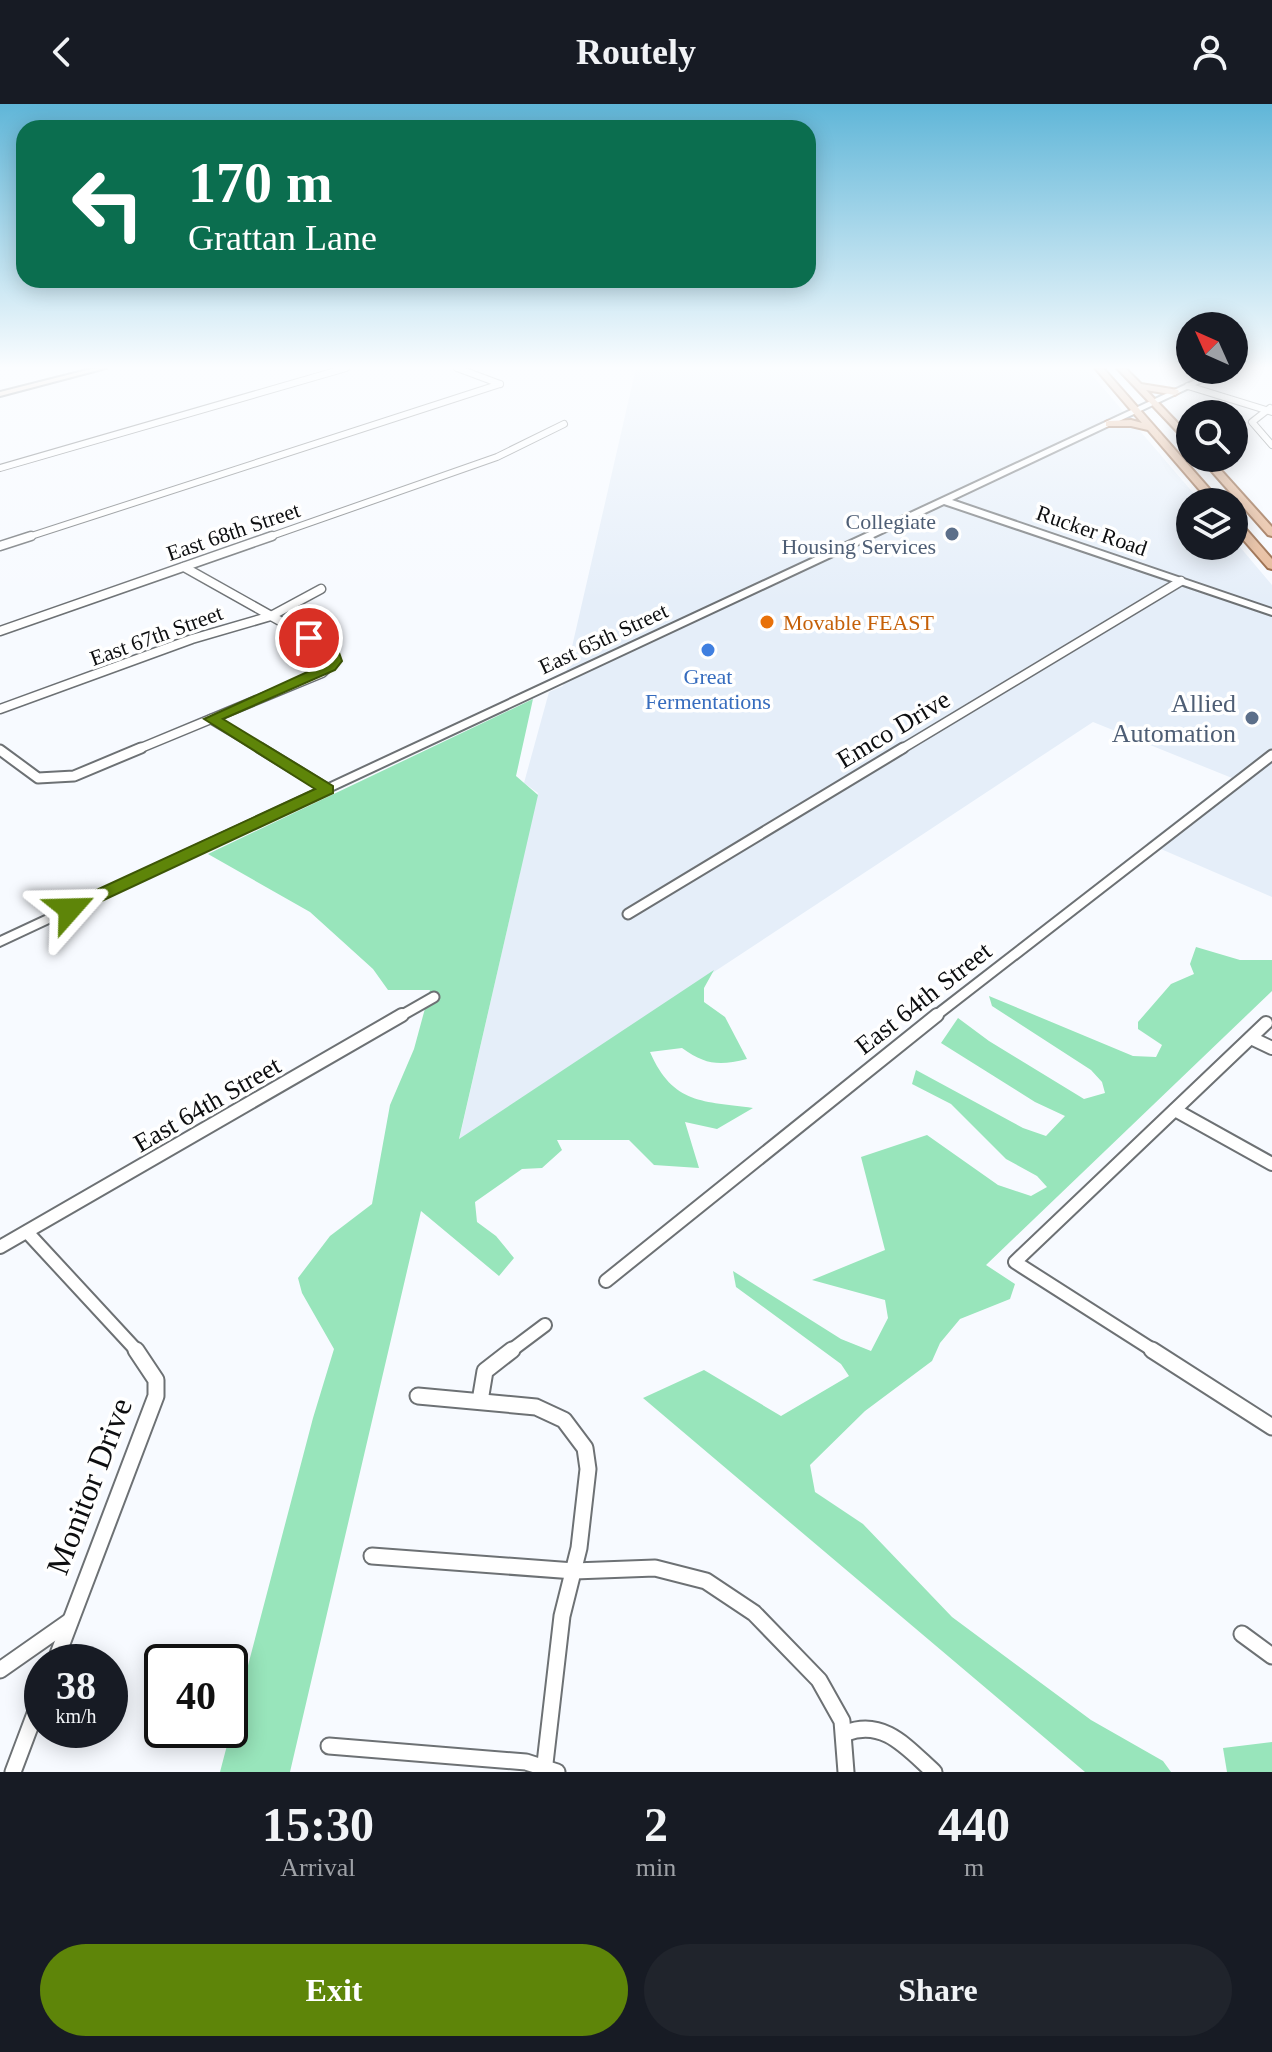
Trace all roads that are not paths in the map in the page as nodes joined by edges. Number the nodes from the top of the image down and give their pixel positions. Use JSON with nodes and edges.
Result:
{"nodes":[{"id":1,"x":77,"y":446,"type":"edge"},
{"id":2,"x":309,"y":446,"type":"edge"},
{"id":3,"x":520,"y":446,"type":"edge"},
{"id":4,"x":1062,"y":446,"type":"edge"},
{"id":5,"x":1167,"y":446,"type":"edge"},
{"id":6,"x":0,"y":468,"type":"edge"},
{"id":7,"x":1218,"y":472,"type":"edge"},
{"id":8,"x":1204,"y":488,"type":"edge"},
{"id":9,"x":945,"y":501,"type":"junction"},
{"id":10,"x":1272,"y":533,"type":"edge"},
{"id":11,"x":1248,"y":538,"type":"edge"},
{"id":12,"x":0,"y":546,"type":"edge"},
{"id":13,"x":1272,"y":566,"type":"edge"},
{"id":14,"x":184,"y":567,"type":"junction"},
{"id":15,"x":1181,"y":581,"type":"junction"},
{"id":16,"x":321,"y":589,"type":"dead end"},
{"id":17,"x":1272,"y":612,"type":"edge"},
{"id":18,"x":271,"y":616,"type":"junction"},
{"id":19,"x":0,"y":631,"type":"edge"},
{"id":20,"x":0,"y":709,"type":"edge"},
{"id":21,"x":211,"y":719,"type":"junction"},
{"id":22,"x":0,"y":750,"type":"edge"},
{"id":23,"x":1272,"y":755,"type":"edge"},
{"id":24,"x":327,"y":789,"type":"junction"},
{"id":25,"x":628,"y":914,"type":"dead end"},
{"id":26,"x":0,"y":942,"type":"edge"},
{"id":27,"x":434,"y":997,"type":"dead end"},
{"id":28,"x":1266,"y":1023,"type":"dead end"},
{"id":29,"x":1251,"y":1038,"type":"junction"},
{"id":30,"x":1272,"y":1048,"type":"edge"},
{"id":31,"x":1175,"y":1110,"type":"junction"},
{"id":32,"x":1272,"y":1164,"type":"edge"},
{"id":33,"x":27,"y":1232,"type":"junction"},
{"id":34,"x":0,"y":1247,"type":"edge"},
{"id":35,"x":606,"y":1281,"type":"dead end"},
{"id":36,"x":545,"y":1325,"type":"dead end"},
{"id":37,"x":418,"y":1396,"type":"dead end"},
{"id":38,"x":480,"y":1401,"type":"junction"},
{"id":39,"x":1272,"y":1427,"type":"edge"},
{"id":40,"x":372,"y":1556,"type":"dead end"},
{"id":41,"x":575,"y":1571,"type":"junction"},
{"id":42,"x":70,"y":1621,"type":"junction"},
{"id":43,"x":1242,"y":1634,"type":"dead end"},
{"id":44,"x":62,"y":1644,"type":"edge"},
{"id":45,"x":1272,"y":1656,"type":"edge"},
{"id":46,"x":0,"y":1670,"type":"edge"},
{"id":47,"x":846,"y":1733,"type":"junction"},
{"id":48,"x":24,"y":1743,"type":"edge"},
{"id":49,"x":329,"y":1746,"type":"dead end"},
{"id":50,"x":548,"y":1770,"type":"edge"},
{"id":51,"x":13,"y":1772,"type":"edge"},
{"id":52,"x":846,"y":1772,"type":"edge"},
{"id":53,"x":934,"y":1772,"type":"edge"}],
"edges":[{"from":1,"to":6,"type":"street"},
{"from":2,"to":12,"type":"street"},
{"from":3,"to":14,"type":"street","name":"East 68th Street"},
{"from":4,"to":9,"type":"street","name":"East 65th Street"},
{"from":5,"to":8,"type":"main road"},
{"from":7,"to":10,"type":"main road"},
{"from":9,"to":15,"type":"street","name":"Rucker Road"},
{"from":9,"to":24,"type":"street","name":"East 65th Street"},
{"from":11,"to":13,"type":"main road"},
{"from":14,"to":18,"type":"street"},
{"from":14,"to":19,"type":"street","name":"East 68th Street"},
{"from":15,"to":17,"type":"street","name":"Rucker Road"},
{"from":15,"to":25,"type":"street","name":"Emco Drive"},
{"from":16,"to":18,"type":"street","name":"East 67th Street"},
{"from":18,"to":20,"type":"street","name":"East 67th Street"},
{"from":18,"to":21,"type":"street"},
{"from":21,"to":22,"type":"street"},
{"from":21,"to":24,"type":"street"},
{"from":23,"to":35,"type":"street","name":"East 64th Street"},
{"from":24,"to":26,"type":"street","name":"East 65th Street"},
{"from":27,"to":33,"type":"street","name":"East 64th Street"},
{"from":28,"to":29,"type":"street"},
{"from":29,"to":30,"type":"street"},
{"from":29,"to":31,"type":"street"},
{"from":31,"to":32,"type":"street"},
{"from":31,"to":39,"type":"street"},
{"from":33,"to":34,"type":"street","name":"East 64th Street"},
{"from":33,"to":42,"type":"street","name":"Monitor Drive"},
{"from":36,"to":38,"type":"street"},
{"from":37,"to":38,"type":"street"},
{"from":38,"to":41,"type":"street"},
{"from":40,"to":41,"type":"street"},
{"from":41,"to":47,"type":"street"},
{"from":41,"to":50,"type":"street"},
{"from":42,"to":44,"type":"street","name":"Monitor Drive"},
{"from":42,"to":46,"type":"street"},
{"from":43,"to":45,"type":"street"},
{"from":47,"to":52,"type":"street"},
{"from":47,"to":53,"type":"street"},
{"from":48,"to":51,"type":"street"},
{"from":49,"to":50,"type":"street"}]}
